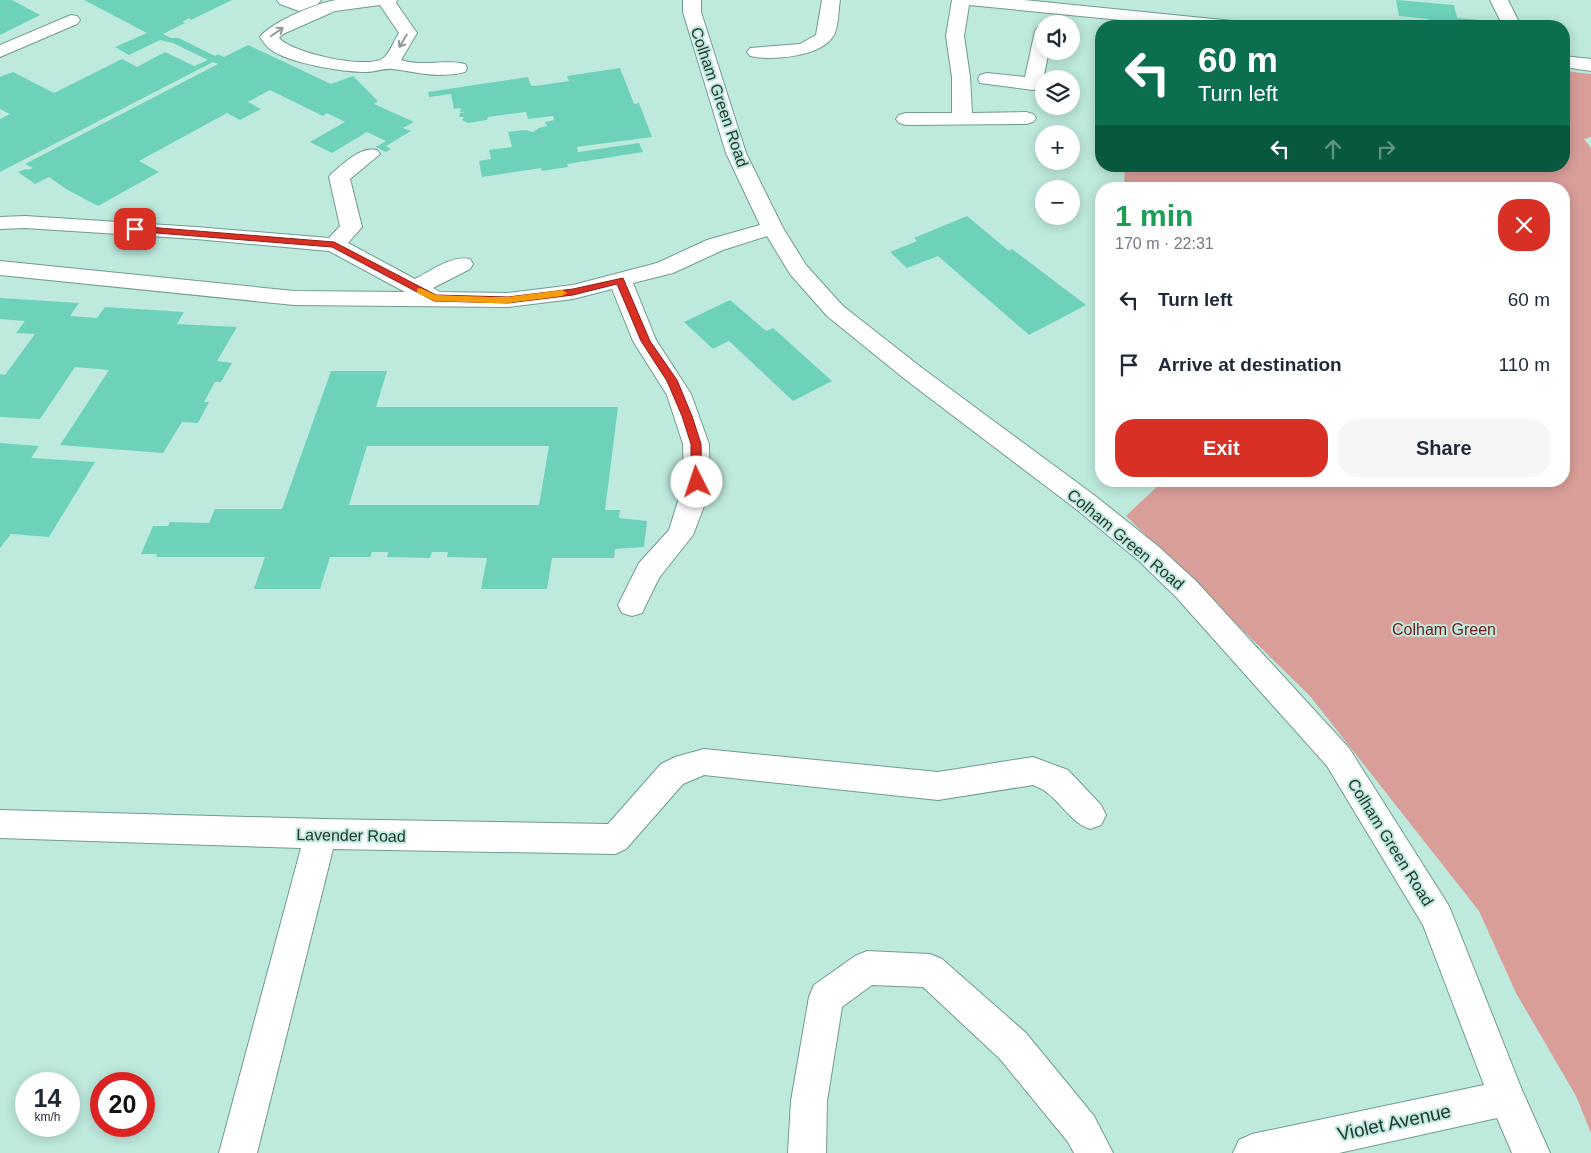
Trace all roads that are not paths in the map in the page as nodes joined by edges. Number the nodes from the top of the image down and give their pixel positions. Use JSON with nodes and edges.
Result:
{"nodes":[{"id":1,"x":286,"y":0,"type":"edge"},
{"id":2,"x":312,"y":0,"type":"edge"},
{"id":3,"x":381,"y":0,"type":"edge"},
{"id":4,"x":388,"y":0,"type":"edge"},
{"id":5,"x":692,"y":0,"type":"edge"},
{"id":6,"x":831,"y":0,"type":"edge"},
{"id":7,"x":961,"y":0,"type":"edge"},
{"id":8,"x":971,"y":0,"type":"edge"},
{"id":9,"x":1499,"y":0,"type":"edge"},
{"id":10,"x":1042,"y":15,"type":"edge"},
{"id":11,"x":1080,"y":18,"type":"edge"},
{"id":12,"x":71,"y":20,"type":"dead end"},
{"id":13,"x":1121,"y":20,"type":"edge"},
{"id":14,"x":1509,"y":20,"type":"edge"},
{"id":15,"x":0,"y":52,"type":"edge"},
{"id":16,"x":756,"y":52,"type":"dead end"},
{"id":17,"x":1038,"y":60,"type":"edge"},
{"id":18,"x":390,"y":62,"type":"junction"},
{"id":19,"x":1570,"y":63,"type":"edge"},
{"id":20,"x":1591,"y":65,"type":"edge"},
{"id":21,"x":458,"y":68,"type":"dead end"},
{"id":22,"x":987,"y":79,"type":"dead end"},
{"id":23,"x":962,"y":118,"type":"junction"},
{"id":24,"x":1026,"y":118,"type":"dead end"},
{"id":25,"x":906,"y":119,"type":"dead end"},
{"id":26,"x":370,"y":154,"type":"dead end"},
{"id":27,"x":0,"y":223,"type":"edge"},
{"id":28,"x":772,"y":228,"type":"junction"},
{"id":29,"x":334,"y":245,"type":"junction"},
{"id":30,"x":462,"y":264,"type":"dead end"},
{"id":31,"x":0,"y":268,"type":"edge"},
{"id":32,"x":620,"y":280,"type":"junction"},
{"id":33,"x":414,"y":288,"type":"junction"},
{"id":34,"x":434,"y":298,"type":"junction"},
{"id":35,"x":632,"y":605,"type":"dead end"},
{"id":36,"x":1090,"y":815,"type":"dead end"},
{"id":37,"x":0,"y":824,"type":"edge"},
{"id":38,"x":321,"y":834,"type":"junction"},
{"id":39,"x":1507,"y":1098,"type":"junction"},
{"id":40,"x":238,"y":1153,"type":"edge"},
{"id":41,"x":807,"y":1153,"type":"edge"},
{"id":42,"x":1094,"y":1153,"type":"edge"},
{"id":43,"x":1252,"y":1153,"type":"edge"},
{"id":44,"x":1531,"y":1153,"type":"edge"}],
"edges":[{"from":1,"to":2,"type":"street"},
{"from":18,"to":3,"type":"street","one_way":true},
{"from":4,"to":18,"type":"street","one_way":true},
{"from":5,"to":28,"type":"street","name":"Colham Green Road"},
{"from":6,"to":16,"type":"street"},
{"from":7,"to":23,"type":"street"},
{"from":8,"to":10,"type":"street"},
{"from":9,"to":14,"type":"street"},
{"from":11,"to":13,"type":"street"},
{"from":12,"to":15,"type":"street"},
{"from":17,"to":22,"type":"street"},
{"from":18,"to":21,"type":"street"},
{"from":19,"to":20,"type":"street"},
{"from":23,"to":24,"type":"street"},
{"from":23,"to":25,"type":"street"},
{"from":26,"to":29,"type":"street"},
{"from":27,"to":29,"type":"street"},
{"from":28,"to":32,"type":"street"},
{"from":28,"to":39,"type":"street","name":"Colham Green Road"},
{"from":29,"to":33,"type":"street"},
{"from":30,"to":33,"type":"street"},
{"from":31,"to":34,"type":"street"},
{"from":32,"to":34,"type":"street"},
{"from":32,"to":35,"type":"street"},
{"from":33,"to":34,"type":"street"},
{"from":36,"to":38,"type":"street","name":"Lavender Road"},
{"from":37,"to":38,"type":"street","name":"Lavender Road"},
{"from":38,"to":40,"type":"street"},
{"from":39,"to":43,"type":"street","name":"Violet Avenue"},
{"from":39,"to":44,"type":"street","name":"Colham Green Road"},
{"from":41,"to":42,"type":"street"}]}
